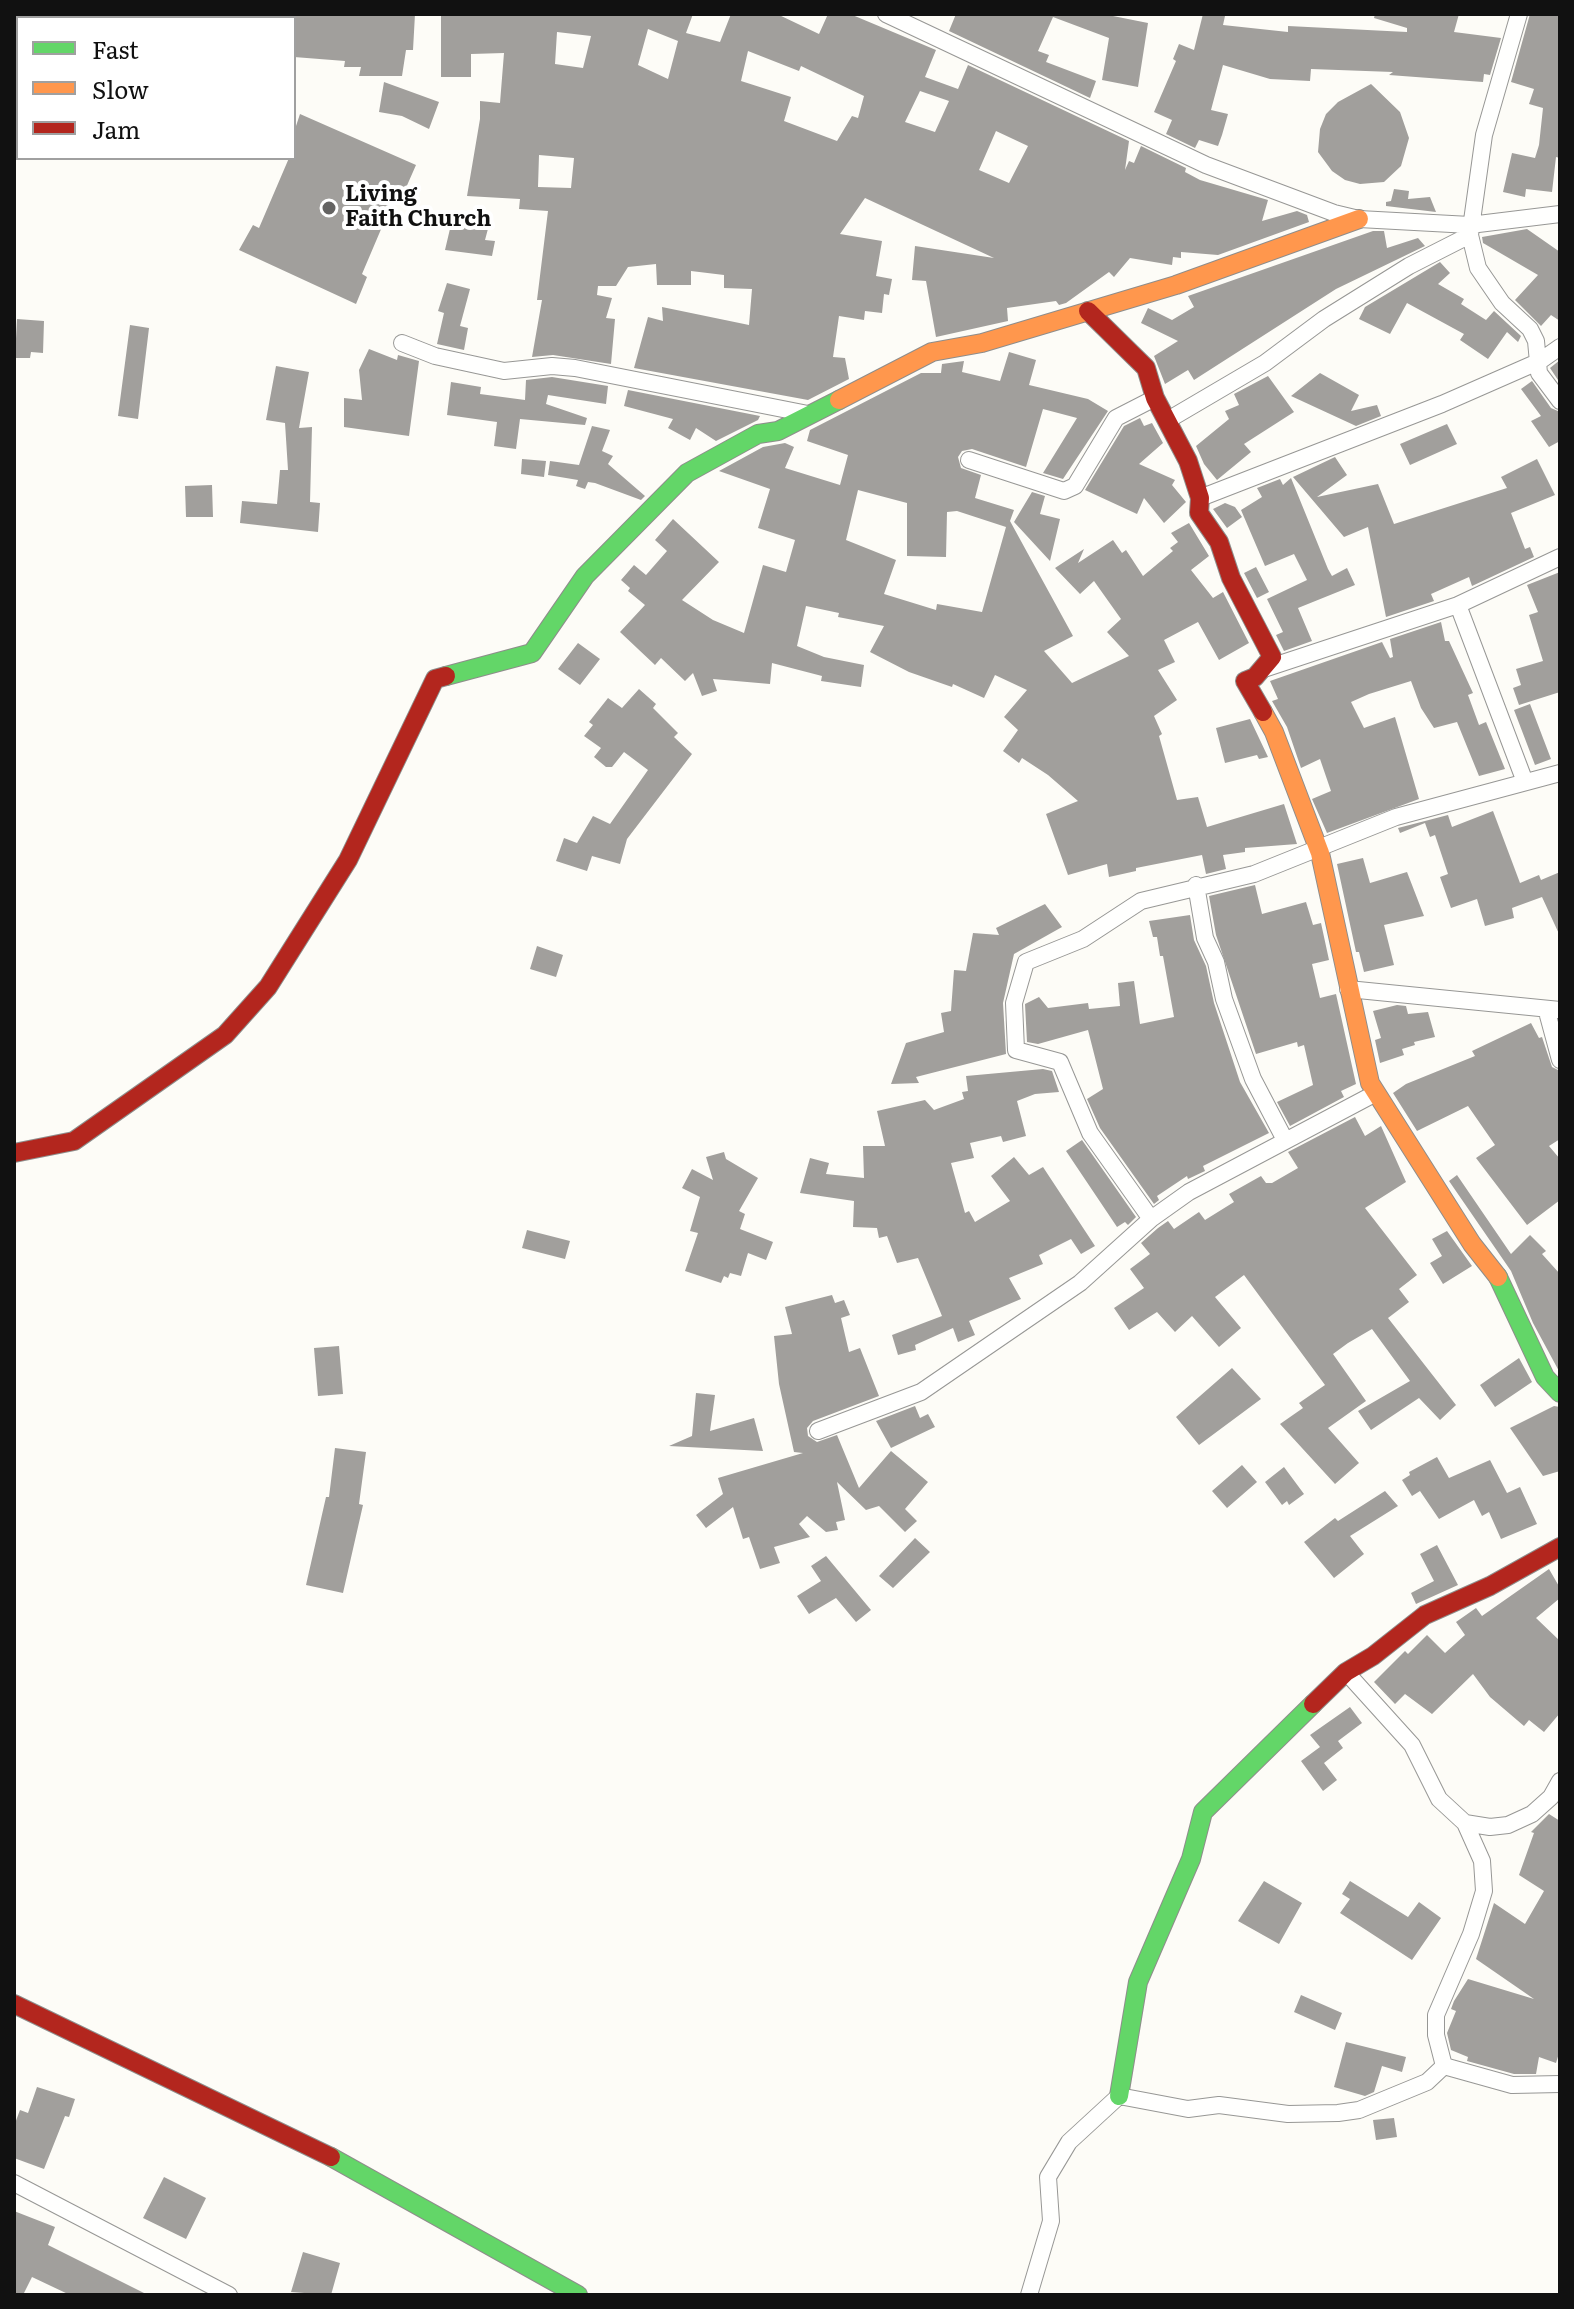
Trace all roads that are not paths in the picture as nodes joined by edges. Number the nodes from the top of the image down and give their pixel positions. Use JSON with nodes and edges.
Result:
{"nodes":[{"id":1,"x":886,"y":14,"type":"edge"},
{"id":2,"x":1519,"y":14,"type":"edge"},
{"id":3,"x":1560,"y":214,"type":"edge"},
{"id":4,"x":1359,"y":219,"type":"junction"},
{"id":5,"x":1470,"y":230,"type":"junction"},
{"id":6,"x":1088,"y":311,"type":"junction"},
{"id":7,"x":402,"y":343,"type":"dead end"},
{"id":8,"x":1560,"y":347,"type":"edge"},
{"id":9,"x":1540,"y":361,"type":"junction"},
{"id":10,"x":1155,"y":398,"type":"junction"},
{"id":11,"x":1560,"y":401,"type":"edge"},
{"id":12,"x":808,"y":414,"type":"junction"},
{"id":13,"x":1168,"y":420,"type":"junction"},
{"id":14,"x":969,"y":460,"type":"dead end"},
{"id":15,"x":1200,"y":498,"type":"junction"},
{"id":16,"x":1560,"y":557,"type":"edge"},
{"id":17,"x":1458,"y":605,"type":"junction"},
{"id":18,"x":1263,"y":669,"type":"junction"},
{"id":19,"x":1560,"y":773,"type":"edge"},
{"id":20,"x":1525,"y":782,"type":"junction"},
{"id":21,"x":1317,"y":846,"type":"junction"},
{"id":22,"x":1196,"y":885,"type":"junction"},
{"id":23,"x":1348,"y":989,"type":"junction"},
{"id":24,"x":1553,"y":1011,"type":"edge"},
{"id":25,"x":1560,"y":1060,"type":"edge"},
{"id":26,"x":1376,"y":1093,"type":"junction"},
{"id":27,"x":1285,"y":1140,"type":"junction"},
{"id":28,"x":14,"y":1153,"type":"edge"},
{"id":29,"x":1151,"y":1219,"type":"junction"},
{"id":30,"x":1553,"y":1374,"type":"edge"},
{"id":31,"x":1560,"y":1393,"type":"edge"},
{"id":32,"x":818,"y":1431,"type":"dead end"},
{"id":33,"x":1560,"y":1547,"type":"edge"},
{"id":34,"x":1346,"y":1672,"type":"junction"},
{"id":35,"x":1560,"y":1781,"type":"edge"},
{"id":36,"x":1465,"y":1823,"type":"junction"},
{"id":37,"x":14,"y":2004,"type":"edge"},
{"id":38,"x":1444,"y":2066,"type":"junction"},
{"id":39,"x":1560,"y":2084,"type":"edge"},
{"id":40,"x":1119,"y":2096,"type":"junction"},
{"id":41,"x":14,"y":2183,"type":"edge"},
{"id":42,"x":229,"y":2295,"type":"edge"},
{"id":43,"x":578,"y":2295,"type":"edge"},
{"id":44,"x":1029,"y":2295,"type":"edge"}],
"edges":[{"from":1,"to":4,"type":"street"},
{"from":2,"to":5,"type":"street"},
{"from":3,"to":5,"type":"street"},
{"from":4,"to":5,"type":"street"},
{"from":4,"to":6,"type":"street"},
{"from":5,"to":9,"type":"street"},
{"from":5,"to":13,"type":"street"},
{"from":6,"to":10,"type":"street"},
{"from":6,"to":12,"type":"street"},
{"from":7,"to":12,"type":"street"},
{"from":8,"to":9,"type":"street"},
{"from":9,"to":11,"type":"street"},
{"from":9,"to":15,"type":"street"},
{"from":10,"to":13,"type":"street"},
{"from":10,"to":14,"type":"street"},
{"from":12,"to":28,"type":"street"},
{"from":13,"to":15,"type":"street"},
{"from":15,"to":18,"type":"street"},
{"from":16,"to":17,"type":"street"},
{"from":17,"to":18,"type":"street"},
{"from":17,"to":20,"type":"street"},
{"from":18,"to":21,"type":"street"},
{"from":19,"to":20,"type":"street"},
{"from":20,"to":21,"type":"street"},
{"from":21,"to":22,"type":"street"},
{"from":21,"to":23,"type":"street"},
{"from":22,"to":27,"type":"street"},
{"from":22,"to":29,"type":"street"},
{"from":23,"to":24,"type":"street"},
{"from":23,"to":26,"type":"street"},
{"from":24,"to":25,"type":"street"},
{"from":26,"to":27,"type":"street"},
{"from":26,"to":30,"type":"street"},
{"from":27,"to":29,"type":"street"},
{"from":29,"to":32,"type":"street"},
{"from":30,"to":31,"type":"street"},
{"from":33,"to":34,"type":"street"},
{"from":34,"to":36,"type":"street"},
{"from":34,"to":40,"type":"street"},
{"from":35,"to":36,"type":"street"},
{"from":36,"to":38,"type":"street"},
{"from":37,"to":43,"type":"street"},
{"from":38,"to":39,"type":"street"},
{"from":38,"to":40,"type":"street"},
{"from":40,"to":44,"type":"street"},
{"from":41,"to":42,"type":"street"}]}
